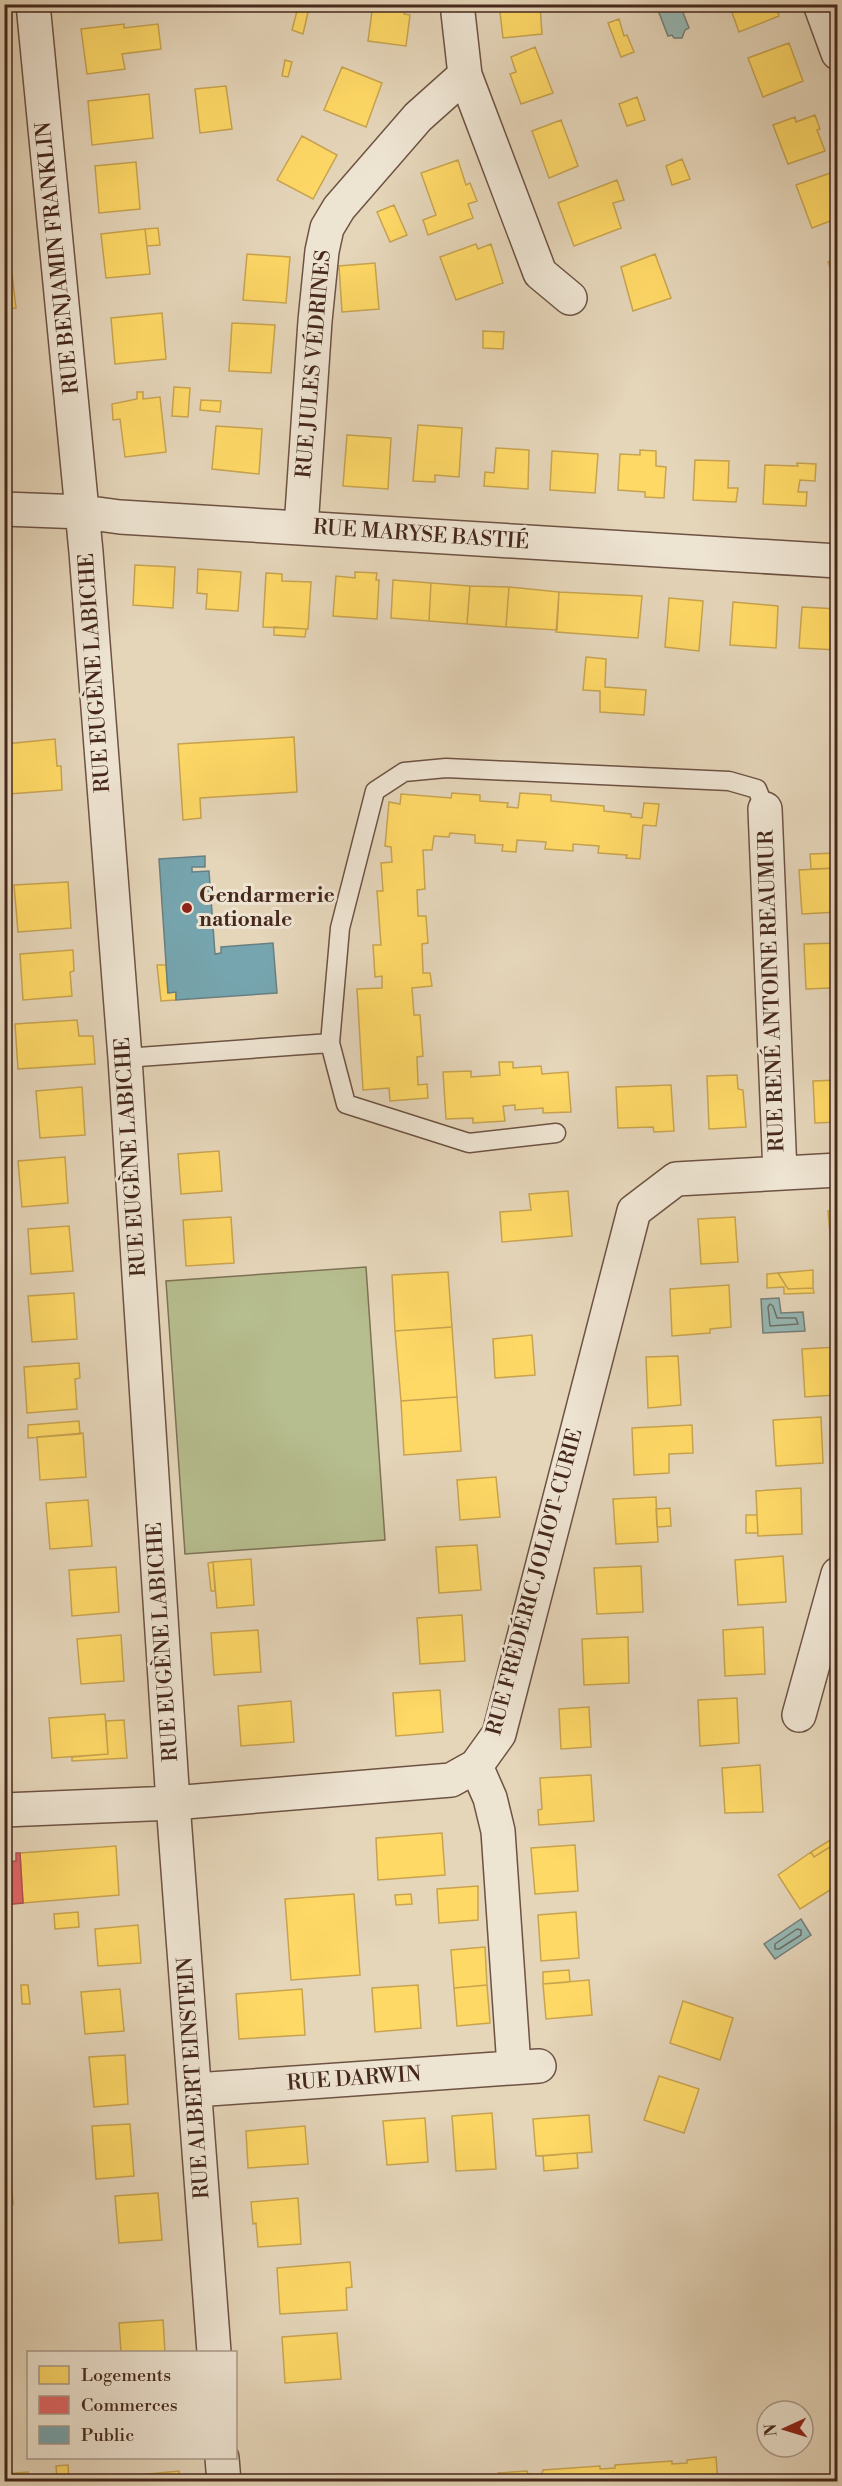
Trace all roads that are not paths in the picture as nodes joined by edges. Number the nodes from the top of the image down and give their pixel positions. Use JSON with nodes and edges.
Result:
{"nodes":[{"id":1,"x":33,"y":4,"type":"edge"},
{"id":2,"x":457,"y":4,"type":"edge"},
{"id":3,"x":820,"y":4,"type":"edge"},
{"id":4,"x":837,"y":53,"type":"edge"},
{"id":5,"x":465,"y":75,"type":"junction"},
{"id":6,"x":570,"y":298,"type":"dead end"},
{"id":7,"x":4,"y":509,"type":"edge"},
{"id":8,"x":83,"y":512,"type":"junction"},
{"id":9,"x":301,"y":528,"type":"junction"},
{"id":10,"x":837,"y":561,"type":"edge"},
{"id":11,"x":765,"y":809,"type":"joint"},
{"id":12,"x":330,"y":1043,"type":"junction"},
{"id":13,"x":125,"y":1058,"type":"junction"},
{"id":14,"x":556,"y":1133,"type":"dead end"},
{"id":15,"x":837,"y":1170,"type":"edge"},
{"id":16,"x":780,"y":1173,"type":"junction"},
{"id":17,"x":837,"y":1574,"type":"edge"},
{"id":18,"x":799,"y":1715,"type":"dead end"},
{"id":19,"x":476,"y":1766,"type":"junction"},
{"id":20,"x":173,"y":1803,"type":"junction"},
{"id":21,"x":4,"y":1809,"type":"edge"},
{"id":22,"x":195,"y":2090,"type":"junction"},
{"id":23,"x":214,"y":2351,"type":"edge"},
{"id":24,"x":222,"y":2459,"type":"edge"},
{"id":25,"x":224,"y":2481,"type":"edge"}],
"edges":[{"from":1,"to":8,"type":"street","name":"RUE BENJAMIN FRANKLIN"},
{"from":2,"to":5,"type":"street"},
{"from":3,"to":4,"type":"street"},
{"from":5,"to":6,"type":"street"},
{"from":5,"to":9,"type":"street","name":"RUE JULES VÉDRINES"},
{"from":7,"to":8,"type":"street","name":"RUE MARYSE BASTIÉ"},
{"from":8,"to":9,"type":"street","name":"RUE MARYSE BASTIÉ"},
{"from":8,"to":13,"type":"street","name":"RUE EUGÈNE LABICHE"},
{"from":9,"to":10,"type":"street","name":"RUE MARYSE BASTIÉ"},
{"from":11,"to":12,"type":"lane"},
{"from":11,"to":16,"type":"street","name":"RUE RENÉ ANTOINE REAUMUR"},
{"from":12,"to":13,"type":"lane"},
{"from":12,"to":14,"type":"lane"},
{"from":13,"to":20,"type":"street","name":"RUE EUGÈNE LABICHE"},
{"from":15,"to":16,"type":"street","name":"RUE FRÉDÉRIC JOLIOT-CURIE"},
{"from":16,"to":19,"type":"street","name":"RUE FRÉDÉRIC JOLIOT-CURIE"},
{"from":17,"to":18,"type":"street"},
{"from":19,"to":20,"type":"street","name":"RUE FRÉDÉRIC JOLIOT-CURIE"},
{"from":19,"to":22,"type":"street","name":"RUE DARWIN"},
{"from":20,"to":21,"type":"street","name":"RUE FRÉDÉRIC JOLIOT-CURIE"},
{"from":20,"to":22,"type":"street","name":"RUE ALBERT EINSTEIN"},
{"from":22,"to":23,"type":"street","name":"RUE ALBERT EINSTEIN"},
{"from":24,"to":25,"type":"street"}]}
